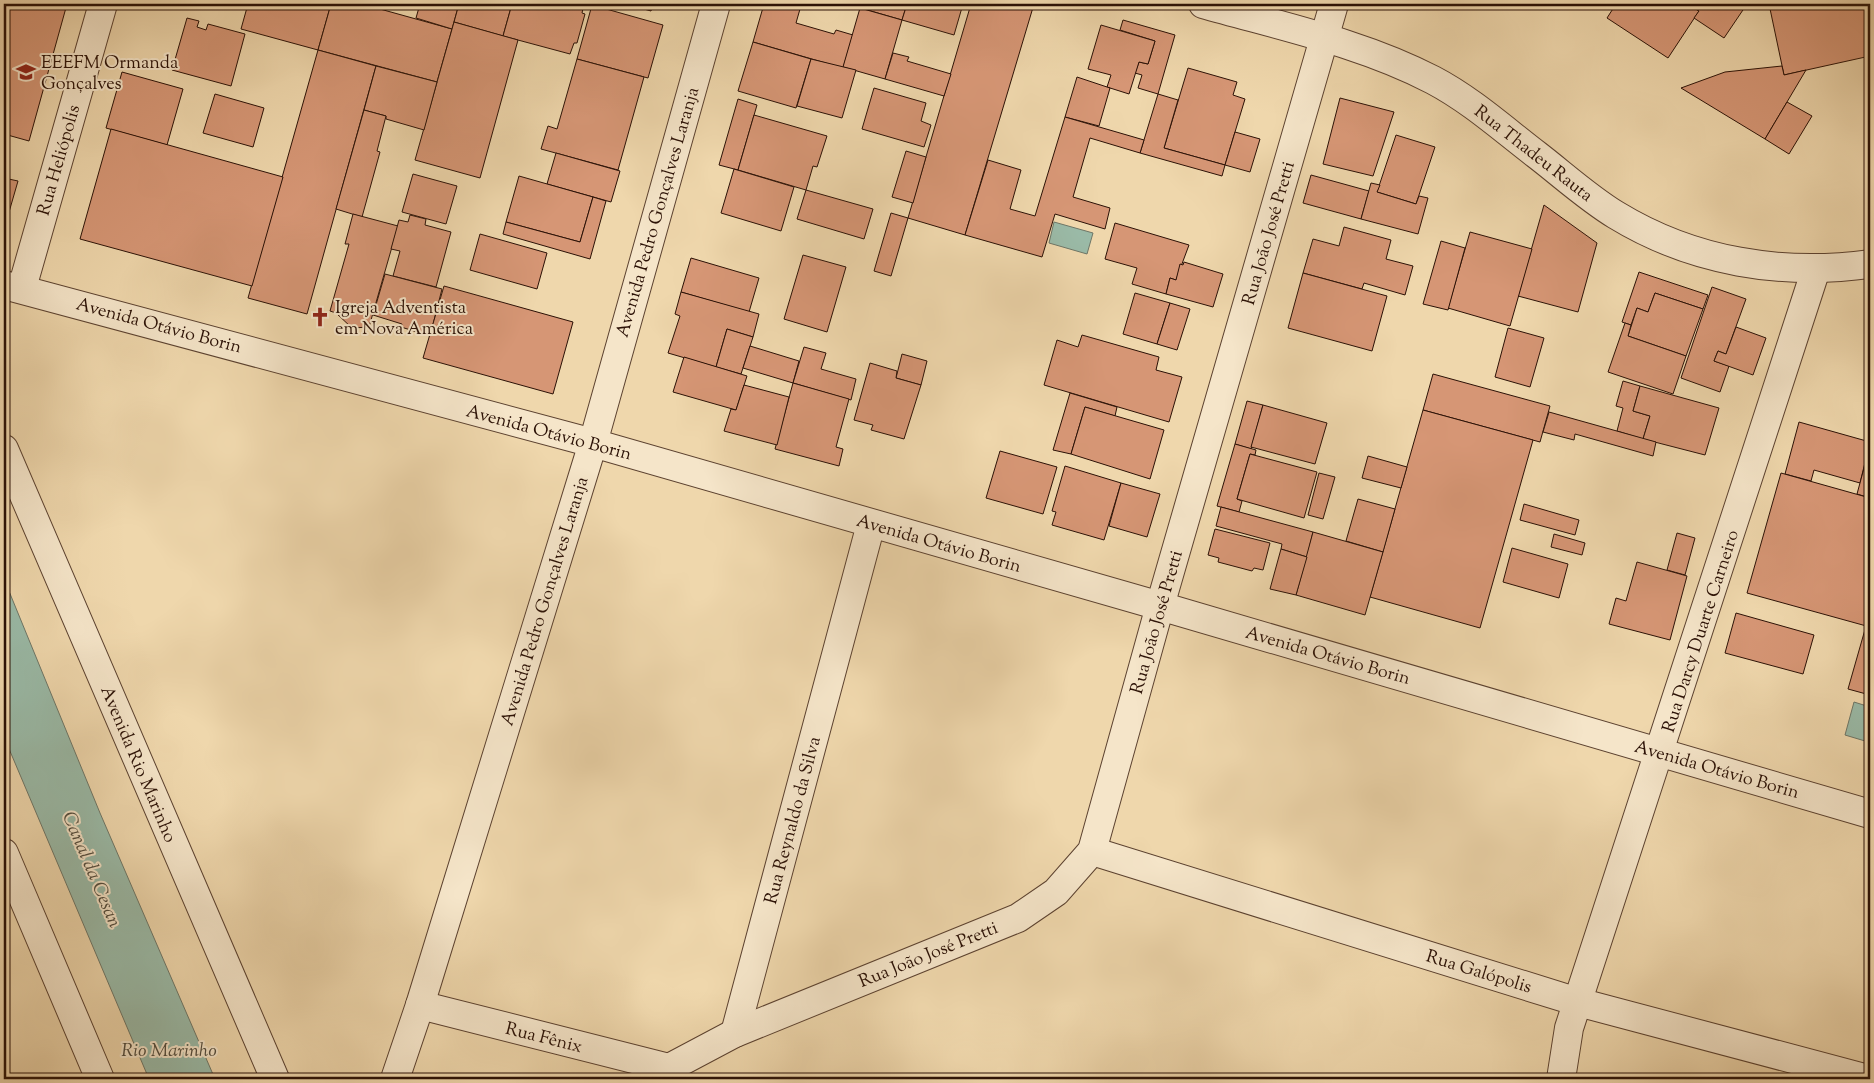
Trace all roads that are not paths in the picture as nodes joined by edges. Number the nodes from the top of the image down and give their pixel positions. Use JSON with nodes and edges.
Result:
{"nodes":[{"id":1,"x":103,"y":4,"type":"edge"},
{"id":2,"x":716,"y":4,"type":"edge"},
{"id":3,"x":1203,"y":4,"type":"edge"},
{"id":4,"x":1334,"y":4,"type":"edge"},
{"id":5,"x":1324,"y":38,"type":"junction"},
{"id":6,"x":1870,"y":264,"type":"edge"},
{"id":7,"x":1816,"y":269,"type":"junction"},
{"id":8,"x":13,"y":286,"type":"edge"},
{"id":9,"x":593,"y":443,"type":"junction"},
{"id":10,"x":4,"y":449,"type":"edge"},
{"id":11,"x":871,"y":524,"type":"junction"},
{"id":12,"x":1160,"y":606,"type":"junction"},
{"id":13,"x":1660,"y":752,"type":"junction"},
{"id":14,"x":1870,"y":814,"type":"edge"},
{"id":15,"x":1092,"y":851,"type":"junction"},
{"id":16,"x":4,"y":853,"type":"edge"},
{"id":17,"x":4,"y":904,"type":"edge"},
{"id":18,"x":32,"y":924,"type":"junction"},
{"id":19,"x":1578,"y":1002,"type":"junction"},
{"id":20,"x":420,"y":1005,"type":"junction"},
{"id":21,"x":735,"y":1033,"type":"junction"},
{"id":22,"x":667,"y":1074,"type":"edge"},
{"id":23,"x":100,"y":1079,"type":"edge"},
{"id":24,"x":275,"y":1079,"type":"edge"},
{"id":25,"x":395,"y":1079,"type":"edge"},
{"id":26,"x":1561,"y":1079,"type":"edge"},
{"id":27,"x":1868,"y":1079,"type":"edge"}],
"edges":[{"from":1,"to":8,"type":"street","name":"Rua Heliópolis"},
{"from":2,"to":9,"type":"street","name":"Avenida Pedro Gonçalves Laranja"},
{"from":3,"to":5,"type":"street","name":"Rua Thadeu Rauta"},
{"from":4,"to":5,"type":"street","name":"Rua João José Pretti"},
{"from":5,"to":7,"type":"street","name":"Rua Thadeu Rauta"},
{"from":5,"to":12,"type":"street","name":"Rua João José Pretti"},
{"from":6,"to":7,"type":"street","name":"Rua Thadeu Rauta"},
{"from":7,"to":13,"type":"street","name":"Rua Darcy Duarte Carneiro"},
{"from":8,"to":9,"type":"street","name":"Avenida Otávio Borin"},
{"from":9,"to":11,"type":"street","name":"Avenida Otávio Borin"},
{"from":9,"to":20,"type":"street","name":"Avenida Pedro Gonçalves Laranja"},
{"from":10,"to":24,"type":"street","name":"Avenida Rio Marinho"},
{"from":11,"to":12,"type":"street","name":"Avenida Otávio Borin"},
{"from":11,"to":21,"type":"street","name":"Rua Reynaldo da Silva"},
{"from":12,"to":13,"type":"street","name":"Avenida Otávio Borin"},
{"from":12,"to":15,"type":"street","name":"Rua João José Pretti"},
{"from":13,"to":14,"type":"street","name":"Avenida Otávio Borin"},
{"from":13,"to":19,"type":"street","name":"Rua Darcy Duarte Carneiro"},
{"from":15,"to":19,"type":"street","name":"Rua Galópolis"},
{"from":15,"to":21,"type":"street","name":"Rua João José Pretti"},
{"from":16,"to":18,"type":"street"},
{"from":17,"to":18,"type":"street"},
{"from":18,"to":23,"type":"street"},
{"from":19,"to":26,"type":"street","name":"Rua Darcy Duarte Carneiro"},
{"from":19,"to":27,"type":"street","name":"Rua Galópolis"},
{"from":20,"to":22,"type":"street","name":"Rua Fênix"},
{"from":20,"to":25,"type":"street","name":"Avenida Pedro Gonçalves Laranja"},
{"from":21,"to":22,"type":"street"}]}
